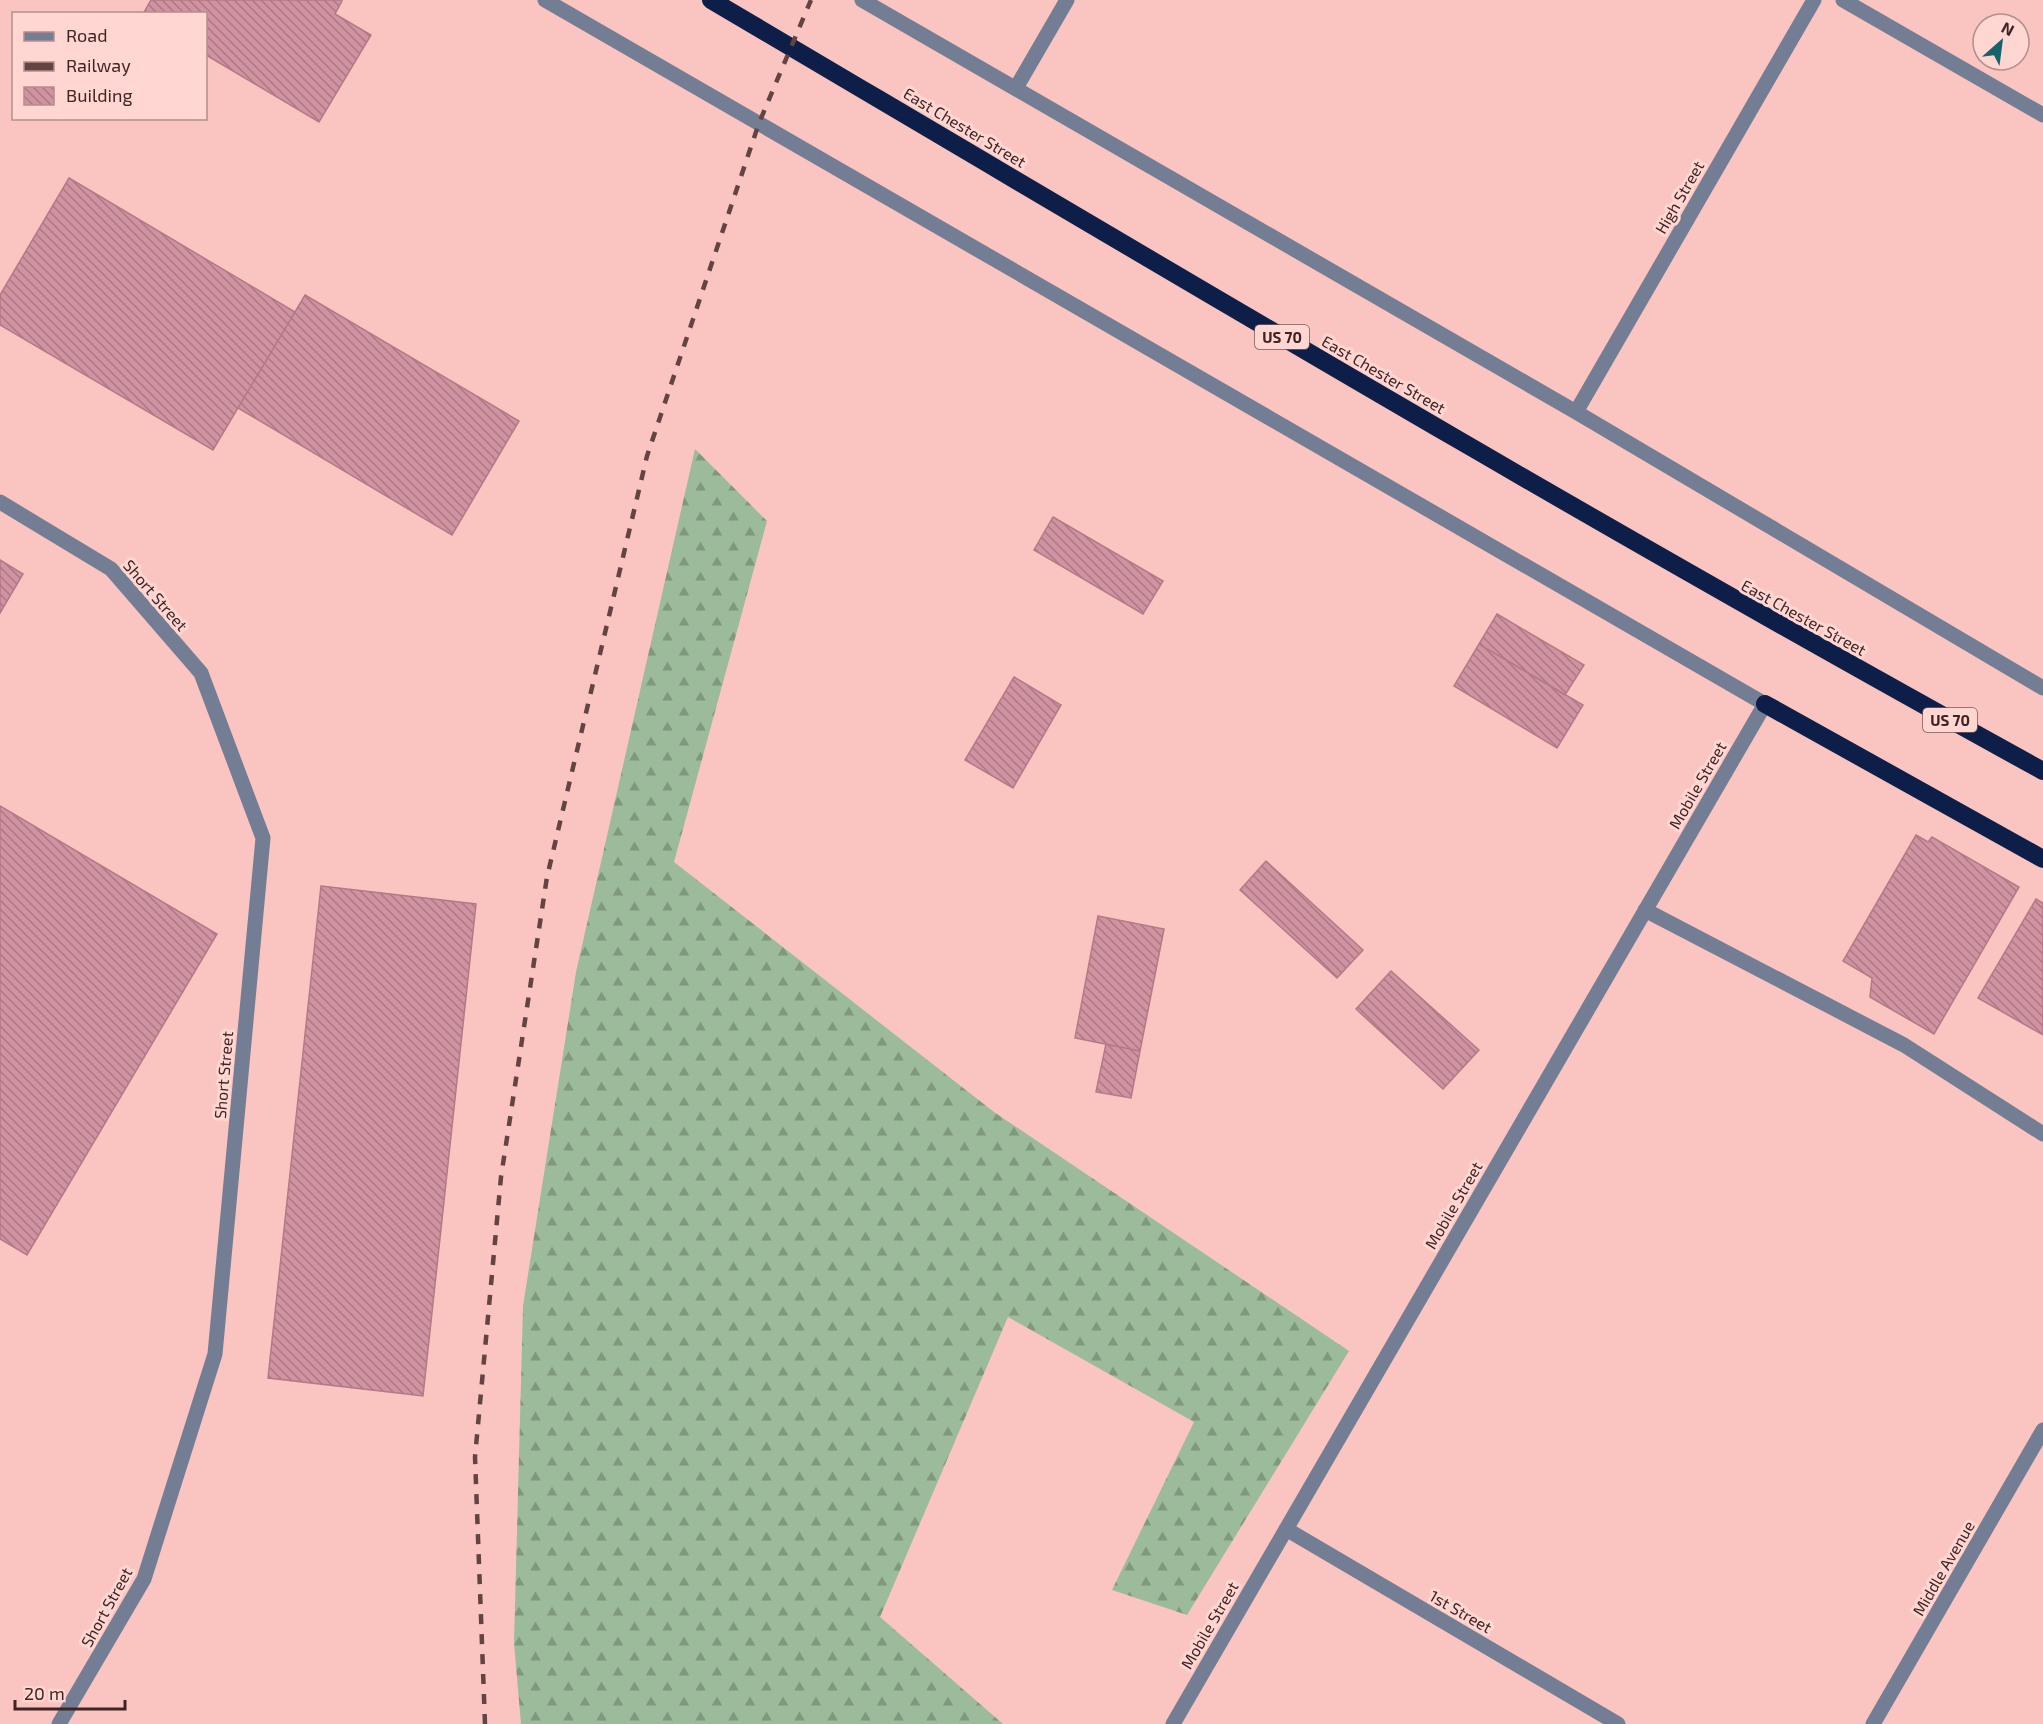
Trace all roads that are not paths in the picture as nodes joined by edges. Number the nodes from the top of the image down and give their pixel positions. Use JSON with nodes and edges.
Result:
{"nodes":[{"id":1,"x":545,"y":0,"type":"edge"},
{"id":2,"x":711,"y":0,"type":"edge"},
{"id":3,"x":862,"y":0,"type":"edge"},
{"id":4,"x":1067,"y":0,"type":"edge"},
{"id":5,"x":1814,"y":0,"type":"edge"},
{"id":6,"x":1843,"y":0,"type":"edge"},
{"id":7,"x":1016,"y":88,"type":"junction"},
{"id":8,"x":2043,"y":115,"type":"edge"},
{"id":9,"x":1576,"y":412,"type":"junction"},
{"id":10,"x":0,"y":502,"type":"edge"},
{"id":11,"x":2043,"y":688,"type":"edge"},
{"id":12,"x":1765,"y":704,"type":"junction"},
{"id":13,"x":2043,"y":771,"type":"edge"},
{"id":14,"x":2043,"y":859,"type":"edge"},
{"id":15,"x":1645,"y":910,"type":"junction"},
{"id":16,"x":2043,"y":1134,"type":"edge"},
{"id":17,"x":2043,"y":1430,"type":"edge"},
{"id":18,"x":1286,"y":1529,"type":"junction"},
{"id":19,"x":59,"y":1724,"type":"edge"},
{"id":20,"x":1173,"y":1724,"type":"edge"},
{"id":21,"x":1618,"y":1724,"type":"edge"},
{"id":22,"x":1873,"y":1724,"type":"edge"}],
"edges":[{"from":1,"to":12,"type":"street"},
{"from":2,"to":13,"type":"highway","name":"East Chester Street","number":"US 70"},
{"from":3,"to":7,"type":"street"},
{"from":4,"to":7,"type":"street"},
{"from":5,"to":9,"type":"street","name":"High Street"},
{"from":6,"to":8,"type":"street"},
{"from":7,"to":9,"type":"street"},
{"from":9,"to":11,"type":"street"},
{"from":10,"to":19,"type":"street","name":"Short Street"},
{"from":12,"to":14,"type":"highway"},
{"from":12,"to":15,"type":"street","name":"Mobile Street"},
{"from":15,"to":16,"type":"street"},
{"from":15,"to":18,"type":"street","name":"Mobile Street"},
{"from":17,"to":22,"type":"street","name":"Middle Avenue"},
{"from":18,"to":20,"type":"street","name":"Mobile Street"},
{"from":18,"to":21,"type":"street","name":"1st Street"}]}
